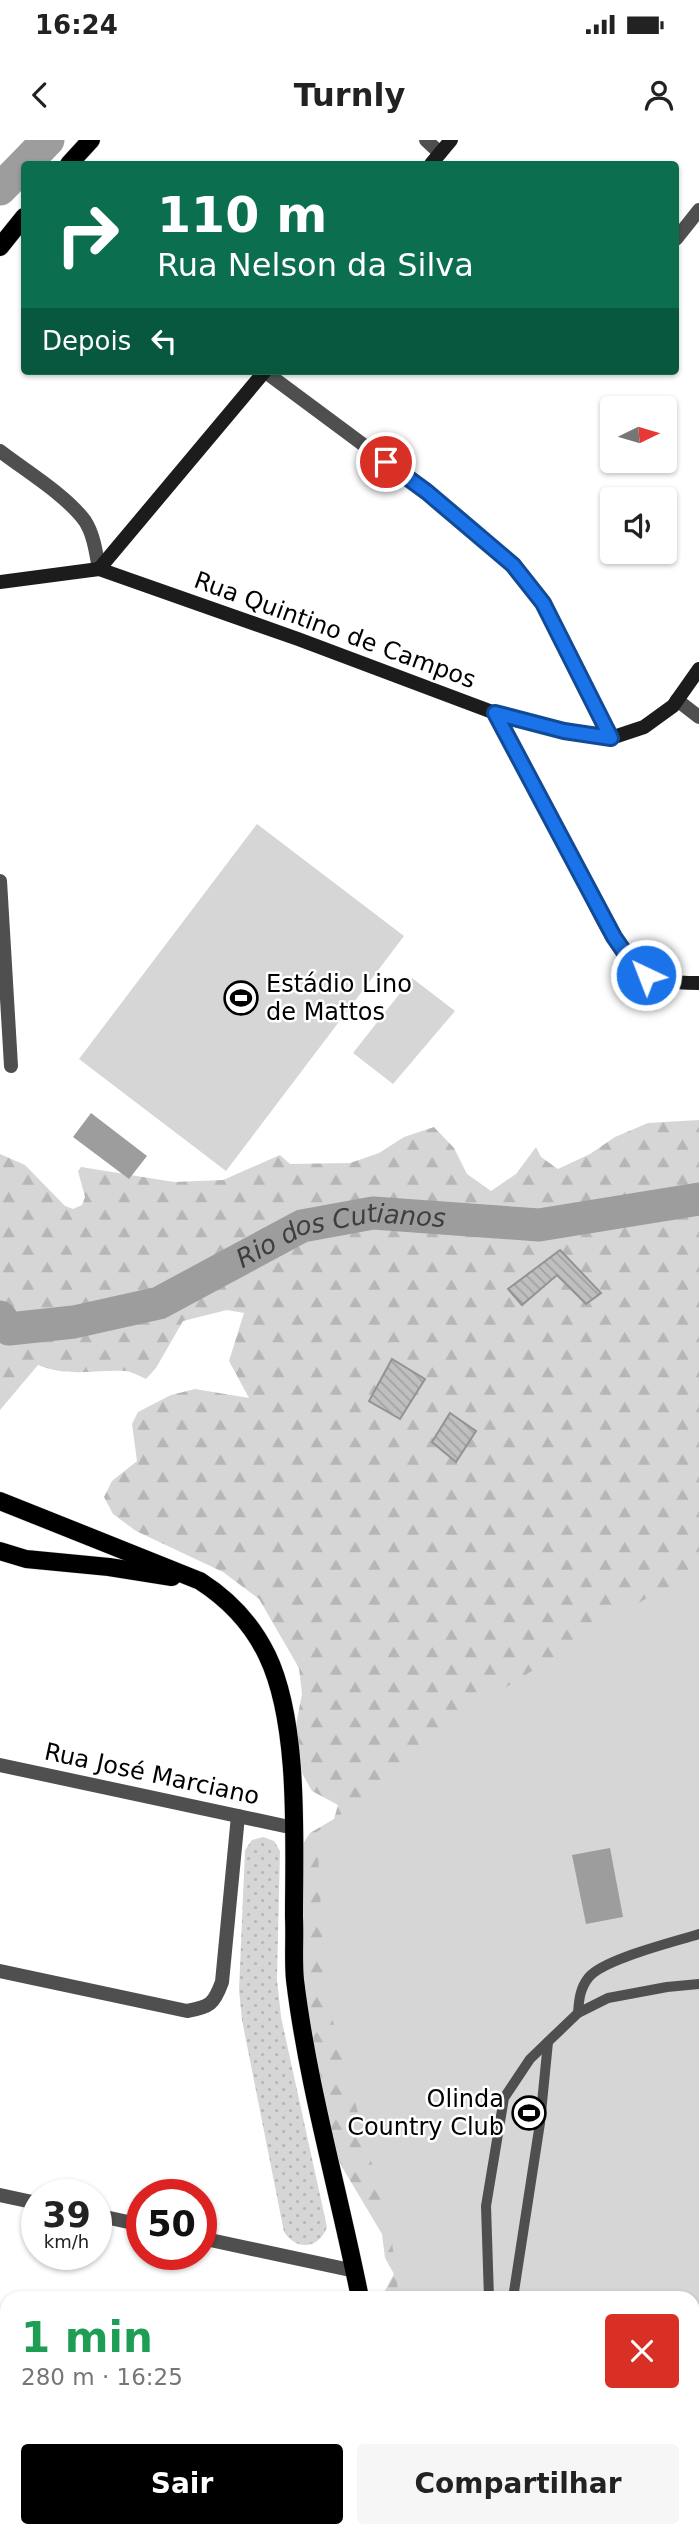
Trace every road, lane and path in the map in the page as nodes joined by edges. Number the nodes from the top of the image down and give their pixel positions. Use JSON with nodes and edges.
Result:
{"nodes":[{"id":1,"x":91,"y":140,"type":"edge"},
{"id":2,"x":426,"y":140,"type":"edge"},
{"id":3,"x":451,"y":140,"type":"edge"},
{"id":4,"x":435,"y":159,"type":"edge"},
{"id":5,"x":72,"y":161,"type":"edge"},
{"id":6,"x":699,"y":210,"type":"edge"},
{"id":7,"x":21,"y":221,"type":"edge"},
{"id":8,"x":679,"y":235,"type":"edge"},
{"id":9,"x":0,"y":247,"type":"edge"},
{"id":10,"x":262,"y":375,"type":"edge"},
{"id":11,"x":270,"y":375,"type":"edge"},
{"id":12,"x":0,"y":451,"type":"edge"},
{"id":13,"x":99,"y":569,"type":"junction"},
{"id":14,"x":0,"y":582,"type":"edge"},
{"id":15,"x":699,"y":669,"type":"edge"},
{"id":16,"x":677,"y":700,"type":"junction"},
{"id":17,"x":495,"y":713,"type":"junction"},
{"id":18,"x":699,"y":717,"type":"edge"},
{"id":19,"x":611,"y":738,"type":"junction"},
{"id":20,"x":0,"y":881,"type":"edge"},
{"id":21,"x":699,"y":974,"type":"edge"},
{"id":22,"x":666,"y":982,"type":"junction"},
{"id":23,"x":699,"y":983,"type":"edge"},
{"id":24,"x":11,"y":1066,"type":"dead end"},
{"id":25,"x":0,"y":1501,"type":"edge"},
{"id":26,"x":0,"y":1551,"type":"edge"},
{"id":27,"x":200,"y":1581,"type":"junction"},
{"id":28,"x":0,"y":1765,"type":"edge"},
{"id":29,"x":238,"y":1816,"type":"junction"},
{"id":30,"x":294,"y":1828,"type":"junction"},
{"id":31,"x":699,"y":1934,"type":"edge"},
{"id":32,"x":0,"y":1970,"type":"edge"},
{"id":33,"x":699,"y":1984,"type":"edge"},
{"id":34,"x":578,"y":2013,"type":"junction"},
{"id":35,"x":548,"y":2042,"type":"junction"},
{"id":36,"x":0,"y":2195,"type":"edge"},
{"id":37,"x":21,"y":2200,"type":"edge"},
{"id":38,"x":217,"y":2241,"type":"edge"},
{"id":39,"x":355,"y":2271,"type":"junction"},
{"id":40,"x":359,"y":2291,"type":"edge"},
{"id":41,"x":489,"y":2291,"type":"edge"},
{"id":42,"x":514,"y":2291,"type":"edge"}],
"edges":[{"from":1,"to":5,"type":"main road"},
{"from":2,"to":4,"type":"street"},
{"from":3,"to":4,"type":"main road"},
{"from":6,"to":8,"type":"street"},
{"from":7,"to":9,"type":"main road"},
{"from":10,"to":13,"type":"main road"},
{"from":11,"to":19,"type":"street"},
{"from":12,"to":13,"type":"street"},
{"from":13,"to":14,"type":"main road"},
{"from":13,"to":17,"type":"main road","name":"Rua Quintino de Campos"},
{"from":15,"to":16,"type":"main road"},
{"from":16,"to":18,"type":"street"},
{"from":16,"to":19,"type":"main road"},
{"from":17,"to":19,"type":"main road"},
{"from":17,"to":22,"type":"main road","name":"Rua Quintino de Campos"},
{"from":20,"to":24,"type":"street"},
{"from":21,"to":22,"type":"street"},
{"from":22,"to":23,"type":"main road","name":"Rua Quintino de Campos"},
{"from":25,"to":27,"type":"main road"},
{"from":26,"to":27,"type":"main road"},
{"from":27,"to":30,"type":"main road"},
{"from":28,"to":29,"type":"street","name":"Rua José Marciano"},
{"from":29,"to":30,"type":"street","name":"Rua José Marciano"},
{"from":29,"to":32,"type":"street"},
{"from":30,"to":39,"type":"main road"},
{"from":31,"to":34,"type":"lane"},
{"from":33,"to":34,"type":"lane"},
{"from":34,"to":35,"type":"lane"},
{"from":35,"to":41,"type":"lane"},
{"from":35,"to":42,"type":"lane"},
{"from":36,"to":37,"type":"street"},
{"from":38,"to":39,"type":"street"},
{"from":39,"to":40,"type":"main road"}]}
